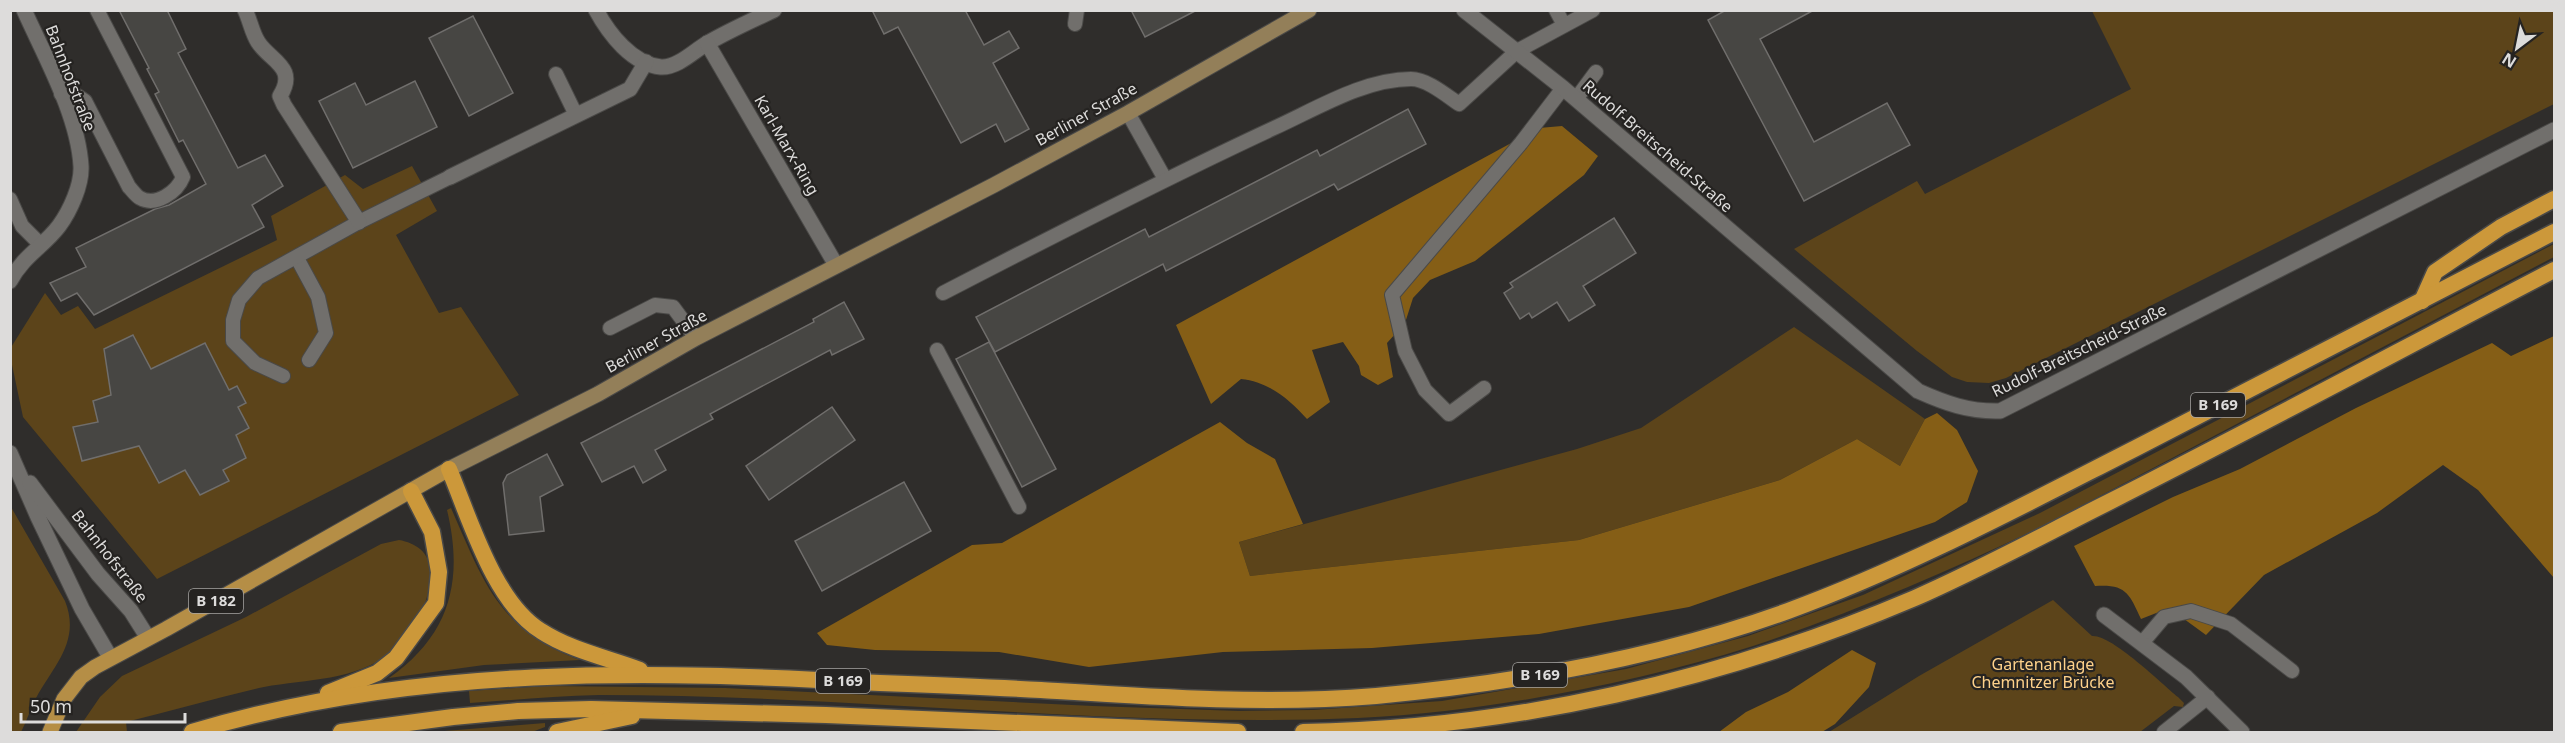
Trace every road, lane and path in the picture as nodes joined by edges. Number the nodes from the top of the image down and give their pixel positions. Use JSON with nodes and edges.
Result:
{"nodes":[{"id":1,"x":24,"y":10,"type":"edge"},
{"id":2,"x":97,"y":10,"type":"edge"},
{"id":3,"x":245,"y":10,"type":"edge"},
{"id":4,"x":596,"y":10,"type":"edge"},
{"id":5,"x":774,"y":10,"type":"edge"},
{"id":6,"x":1309,"y":10,"type":"edge"},
{"id":7,"x":1464,"y":10,"type":"edge"},
{"id":8,"x":1556,"y":10,"type":"edge"},
{"id":9,"x":1593,"y":10,"type":"edge"},
{"id":10,"x":1564,"y":26,"type":"junction"},
{"id":11,"x":707,"y":43,"type":"junction"},
{"id":12,"x":1517,"y":51,"type":"junction"},
{"id":13,"x":646,"y":62,"type":"junction"},
{"id":14,"x":1596,"y":72,"type":"dead end"},
{"id":15,"x":556,"y":74,"type":"dead end"},
{"id":16,"x":1563,"y":88,"type":"junction"},
{"id":17,"x":61,"y":94,"type":"junction"},
{"id":18,"x":1576,"y":99,"type":"junction"},
{"id":19,"x":1128,"y":113,"type":"junction"},
{"id":20,"x":576,"y":115,"type":"junction"},
{"id":21,"x":2554,"y":130,"type":"edge"},
{"id":22,"x":450,"y":177,"type":"joint"},
{"id":23,"x":1165,"y":179,"type":"junction"},
{"id":24,"x":10,"y":199,"type":"edge"},
{"id":25,"x":2554,"y":199,"type":"edge"},
{"id":26,"x":359,"y":222,"type":"junction"},
{"id":27,"x":2554,"y":232,"type":"edge"},
{"id":28,"x":40,"y":244,"type":"junction"},
{"id":29,"x":297,"y":258,"type":"junction"},
{"id":30,"x":836,"y":264,"type":"junction"},
{"id":31,"x":2554,"y":270,"type":"edge"},
{"id":32,"x":10,"y":281,"type":"edge"},
{"id":33,"x":2554,"y":281,"type":"edge"},
{"id":34,"x":2521,"y":288,"type":"junction"},
{"id":35,"x":943,"y":293,"type":"dead end"},
{"id":36,"x":2422,"y":301,"type":"junction"},
{"id":37,"x":610,"y":328,"type":"dead end"},
{"id":38,"x":696,"y":338,"type":"junction"},
{"id":39,"x":937,"y":350,"type":"dead end"},
{"id":40,"x":309,"y":360,"type":"dead end"},
{"id":41,"x":283,"y":376,"type":"dead end"},
{"id":42,"x":1484,"y":388,"type":"dead end"},
{"id":43,"x":10,"y":453,"type":"edge"},
{"id":44,"x":19,"y":469,"type":"junction"},
{"id":45,"x":449,"y":469,"type":"junction"},
{"id":46,"x":411,"y":491,"type":"junction"},
{"id":47,"x":1019,"y":507,"type":"dead end"},
{"id":48,"x":2104,"y":615,"type":"dead end"},
{"id":49,"x":147,"y":638,"type":"junction"},
{"id":50,"x":2142,"y":643,"type":"junction"},
{"id":51,"x":110,"y":657,"type":"junction"},
{"id":52,"x":2292,"y":671,"type":"dead end"},
{"id":53,"x":649,"y":674,"type":"junction"},
{"id":54,"x":2208,"y":697,"type":"junction"},
{"id":55,"x":297,"y":706,"type":"junction"},
{"id":56,"x":656,"y":711,"type":"junction"},
{"id":57,"x":50,"y":732,"type":"edge"},
{"id":58,"x":192,"y":732,"type":"edge"},
{"id":59,"x":341,"y":732,"type":"edge"},
{"id":60,"x":557,"y":732,"type":"edge"},
{"id":61,"x":1238,"y":732,"type":"edge"},
{"id":62,"x":1303,"y":732,"type":"edge"},
{"id":63,"x":2164,"y":732,"type":"edge"},
{"id":64,"x":2242,"y":732,"type":"edge"}],
"edges":[{"from":1,"to":17,"type":"street","name":"Bahnhofstraße"},
{"from":2,"to":17,"type":"lane"},
{"from":3,"to":26,"type":"street"},
{"from":4,"to":13,"type":"street"},
{"from":5,"to":11,"type":"street"},
{"from":6,"to":19,"type":"main road","name":"Berliner Straße"},
{"from":7,"to":12,"type":"street","name":"Rudolf-Breitscheid-Straße"},
{"from":8,"to":10,"type":"lane"},
{"from":9,"to":10,"type":"lane"},
{"from":10,"to":12,"type":"lane"},
{"from":11,"to":13,"type":"street"},
{"from":11,"to":30,"type":"street","name":"Karl-Marx-Ring"},
{"from":12,"to":16,"type":"street","name":"Rudolf-Breitscheid-Straße"},
{"from":12,"to":23,"type":"lane"},
{"from":13,"to":20,"type":"street"},
{"from":14,"to":18,"type":"lane"},
{"from":15,"to":20,"type":"lane"},
{"from":16,"to":18,"type":"street","name":"Rudolf-Breitscheid-Straße"},
{"from":16,"to":42,"type":"lane"},
{"from":17,"to":28,"type":"street","name":"Bahnhofstraße"},
{"from":18,"to":21,"type":"street","name":"Rudolf-Breitscheid-Straße"},
{"from":19,"to":23,"type":"lane"},
{"from":19,"to":30,"type":"main road","name":"Berliner Straße"},
{"from":20,"to":22,"type":"street"},
{"from":22,"to":26,"type":"lane"},
{"from":23,"to":35,"type":"lane"},
{"from":24,"to":28,"type":"lane"},
{"from":25,"to":36,"type":"highway"},
{"from":26,"to":29,"type":"lane"},
{"from":27,"to":36,"type":"highway","number":"B 169"},
{"from":28,"to":32,"type":"street","name":"Bahnhofstraße"},
{"from":29,"to":40,"type":"lane"},
{"from":29,"to":41,"type":"lane"},
{"from":30,"to":38,"type":"main road","name":"Berliner Straße"},
{"from":31,"to":34,"type":"highway","number":"B 169"},
{"from":33,"to":34,"type":"highway"},
{"from":34,"to":62,"type":"highway","number":"B 169"},
{"from":36,"to":53,"type":"highway","number":"B 169"},
{"from":37,"to":38,"type":"lane"},
{"from":38,"to":45,"type":"main road","name":"Berliner Straße"},
{"from":39,"to":47,"type":"lane"},
{"from":43,"to":44,"type":"street","name":"Bahnhofstraße"},
{"from":44,"to":49,"type":"street","name":"Bahnhofstraße"},
{"from":44,"to":51,"type":"street","name":"Bahnhofstraße"},
{"from":45,"to":46,"type":"main road","name":"Berliner Straße","number":"B 182"},
{"from":45,"to":53,"type":"highway"},
{"from":46,"to":49,"type":"main road","name":"Berliner Straße","number":"B 182"},
{"from":46,"to":55,"type":"highway"},
{"from":48,"to":50,"type":"street"},
{"from":49,"to":51,"type":"main road","name":"Berliner Straße","number":"B 182"},
{"from":50,"to":52,"type":"lane"},
{"from":50,"to":54,"type":"street"},
{"from":51,"to":57,"type":"main road","name":"Berliner Straße","number":"B 182"},
{"from":53,"to":55,"type":"highway","number":"B 169"},
{"from":54,"to":63,"type":"lane"},
{"from":54,"to":64,"type":"street"},
{"from":55,"to":58,"type":"highway","number":"B 169"},
{"from":56,"to":59,"type":"highway","number":"B 169"},
{"from":56,"to":60,"type":"highway"},
{"from":56,"to":61,"type":"highway","number":"B 169"}]}
